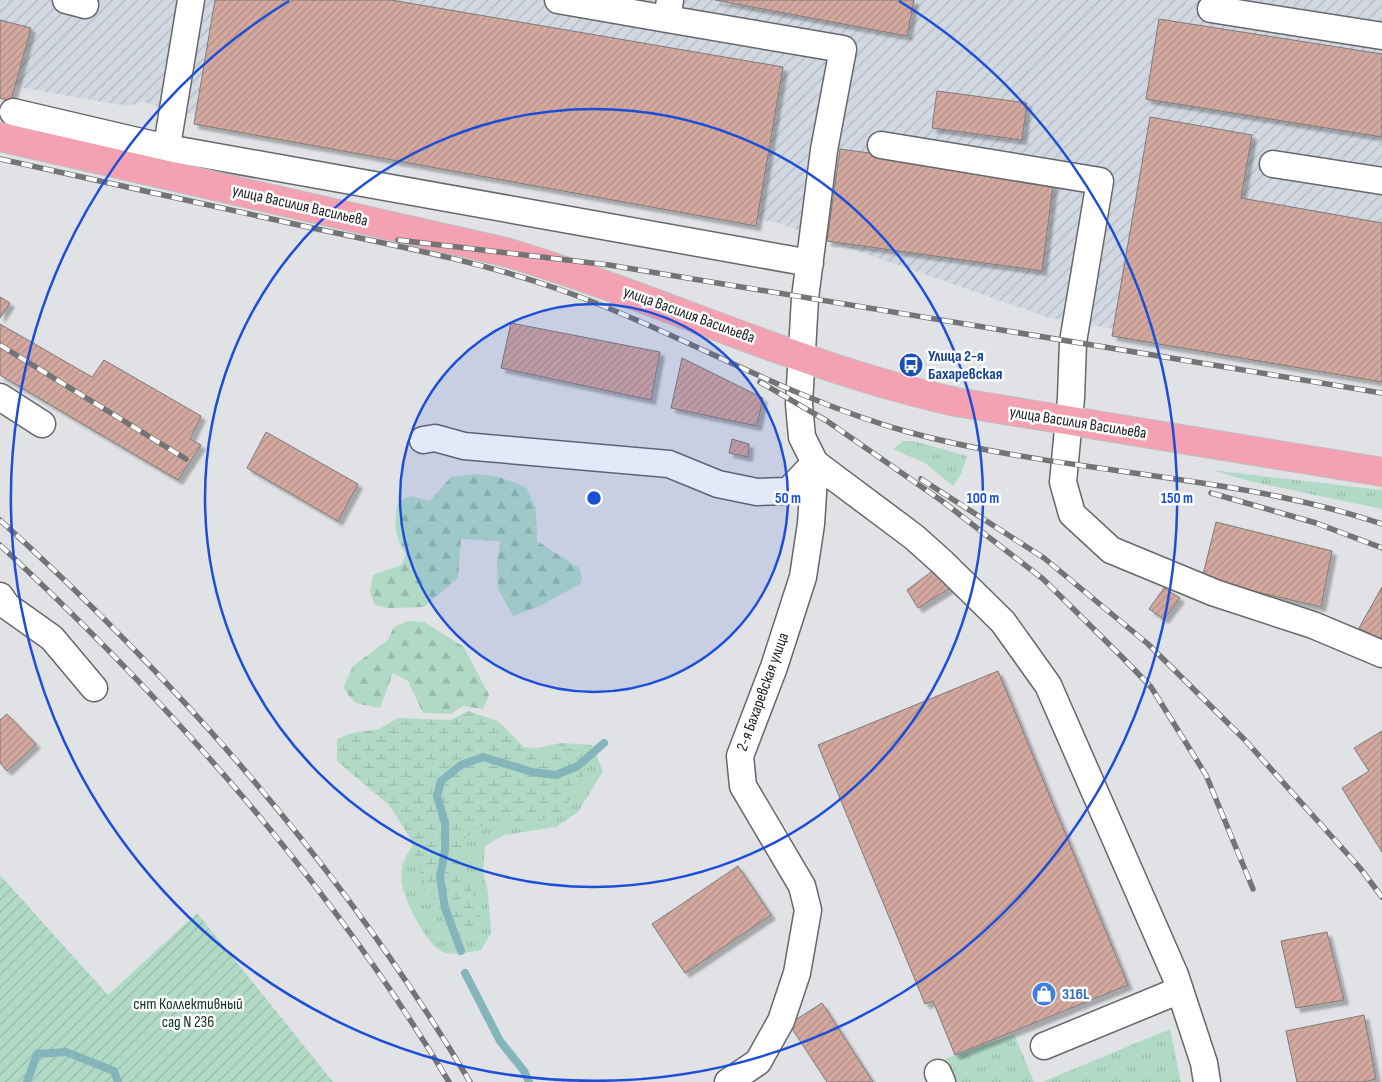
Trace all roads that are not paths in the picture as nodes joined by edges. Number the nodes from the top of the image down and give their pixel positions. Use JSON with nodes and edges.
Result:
{"nodes":[{"id":1,"x":191,"y":0,"type":"edge"},
{"id":2,"x":558,"y":0,"type":"edge"},
{"id":3,"x":669,"y":9,"type":"edge"},
{"id":4,"x":1211,"y":9,"type":"dead end"},
{"id":5,"x":1382,"y":36,"type":"edge"},
{"id":6,"x":13,"y":112,"type":"dead end"},
{"id":7,"x":0,"y":137,"type":"edge"},
{"id":8,"x":882,"y":145,"type":"dead end"},
{"id":9,"x":167,"y":148,"type":"junction"},
{"id":10,"x":1273,"y":164,"type":"dead end"},
{"id":11,"x":163,"y":174,"type":"junction"},
{"id":12,"x":1382,"y":181,"type":"edge"},
{"id":13,"x":810,"y":263,"type":"junction"},
{"id":14,"x":802,"y":357,"type":"junction"},
{"id":15,"x":0,"y":398,"type":"edge"},
{"id":16,"x":1068,"y":421,"type":"junction"},
{"id":17,"x":42,"y":424,"type":"dead end"},
{"id":18,"x":423,"y":440,"type":"dead end"},
{"id":19,"x":815,"y":463,"type":"junction"},
{"id":20,"x":1382,"y":472,"type":"edge"},
{"id":21,"x":0,"y":596,"type":"edge"},
{"id":22,"x":1382,"y":654,"type":"edge"},
{"id":23,"x":94,"y":688,"type":"dead end"},
{"id":24,"x":1180,"y":990,"type":"junction"},
{"id":25,"x":1044,"y":1046,"type":"dead end"},
{"id":26,"x":728,"y":1082,"type":"edge"},
{"id":27,"x":1207,"y":1082,"type":"edge"}],
"edges":[{"from":1,"to":9,"type":"lane"},
{"from":2,"to":3,"type":"lane"},
{"from":3,"to":13,"type":"lane","name":"2-я Бахаревская улица"},
{"from":4,"to":5,"type":"lane"},
{"from":6,"to":9,"type":"lane"},
{"from":7,"to":11,"type":"main road","name":"улица Василия Васильева"},
{"from":8,"to":16,"type":"lane"},
{"from":9,"to":11,"type":"lane"},
{"from":9,"to":13,"type":"lane"},
{"from":10,"to":12,"type":"lane"},
{"from":11,"to":14,"type":"main road","name":"улица Василия Васильева"},
{"from":13,"to":14,"type":"lane","name":"2-я Бахаревская улица"},
{"from":14,"to":16,"type":"main road","name":"улица Василия Васильева"},
{"from":14,"to":19,"type":"lane","name":"2-я Бахаревская улица"},
{"from":15,"to":17,"type":"lane"},
{"from":16,"to":20,"type":"main road","name":"улица Василия Васильева"},
{"from":16,"to":22,"type":"lane"},
{"from":18,"to":19,"type":"lane"},
{"from":19,"to":24,"type":"lane"},
{"from":19,"to":26,"type":"lane","name":"2-я Бахаревская улица"},
{"from":21,"to":23,"type":"lane"},
{"from":24,"to":25,"type":"lane"},
{"from":24,"to":27,"type":"lane"}]}
